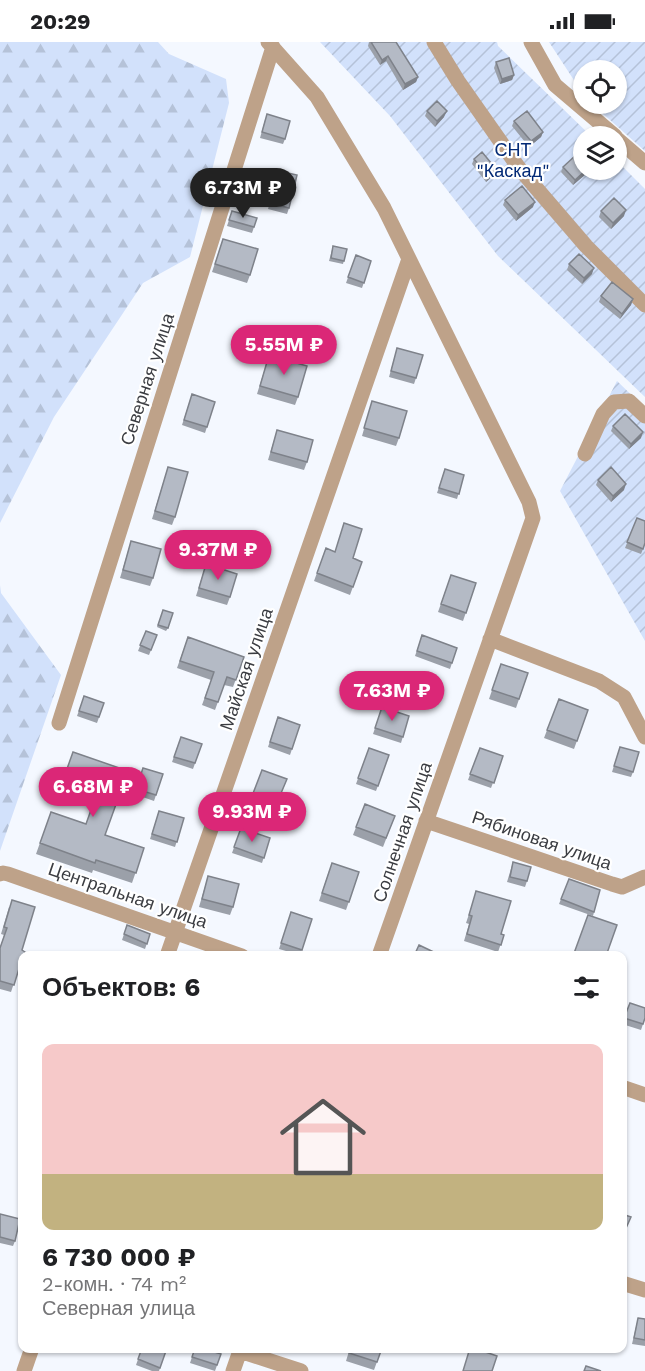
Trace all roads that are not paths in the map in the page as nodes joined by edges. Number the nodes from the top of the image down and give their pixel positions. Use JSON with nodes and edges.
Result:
{"nodes":[{"id":1,"x":434,"y":42,"type":"edge"},
{"id":2,"x":531,"y":42,"type":"edge"},
{"id":3,"x":271,"y":45,"type":"edge"},
{"id":4,"x":603,"y":126,"type":"edge"},
{"id":5,"x":627,"y":147,"type":"edge"},
{"id":6,"x":645,"y":163,"type":"edge"},
{"id":7,"x":409,"y":259,"type":"junction"},
{"id":8,"x":645,"y":305,"type":"edge"},
{"id":9,"x":645,"y":416,"type":"edge"},
{"id":10,"x":585,"y":454,"type":"dead end"},
{"id":11,"x":490,"y":639,"type":"junction"},
{"id":12,"x":58,"y":723,"type":"dead end"},
{"id":13,"x":645,"y":737,"type":"edge"},
{"id":14,"x":426,"y":821,"type":"junction"},
{"id":15,"x":0,"y":874,"type":"edge"},
{"id":16,"x":645,"y":877,"type":"edge"},
{"id":17,"x":175,"y":932,"type":"junction"},
{"id":18,"x":169,"y":951,"type":"edge"},
{"id":19,"x":228,"y":951,"type":"edge"},
{"id":20,"x":381,"y":951,"type":"edge"},
{"id":21,"x":627,"y":1089,"type":"edge"},
{"id":22,"x":645,"y":1095,"type":"edge"},
{"id":23,"x":627,"y":1284,"type":"edge"},
{"id":24,"x":645,"y":1290,"type":"edge"},
{"id":25,"x":30,"y":1353,"type":"edge"},
{"id":26,"x":240,"y":1353,"type":"edge"},
{"id":27,"x":250,"y":1353,"type":"edge"},
{"id":28,"x":24,"y":1371,"type":"edge"},
{"id":29,"x":233,"y":1371,"type":"edge"},
{"id":30,"x":301,"y":1371,"type":"edge"}],
"edges":[{"from":1,"to":8,"type":"street"},
{"from":2,"to":4,"type":"street"},
{"from":3,"to":7,"type":"street"},
{"from":3,"to":12,"type":"street","name":"Северная улица"},
{"from":5,"to":6,"type":"street"},
{"from":7,"to":11,"type":"street","name":"Солнечная улица"},
{"from":7,"to":17,"type":"street","name":"Майская улица"},
{"from":9,"to":10,"type":"street"},
{"from":11,"to":13,"type":"street"},
{"from":11,"to":14,"type":"street","name":"Солнечная улица"},
{"from":14,"to":16,"type":"street","name":"Рябиновая улица"},
{"from":14,"to":20,"type":"street","name":"Солнечная улица"},
{"from":15,"to":17,"type":"street","name":"Центральная улица"},
{"from":17,"to":18,"type":"street","name":"Майская улица"},
{"from":17,"to":19,"type":"street","name":"Центральная улица"},
{"from":21,"to":22,"type":"street"},
{"from":23,"to":24,"type":"street"},
{"from":25,"to":28,"type":"street"},
{"from":26,"to":29,"type":"street"},
{"from":27,"to":30,"type":"street"}]}
